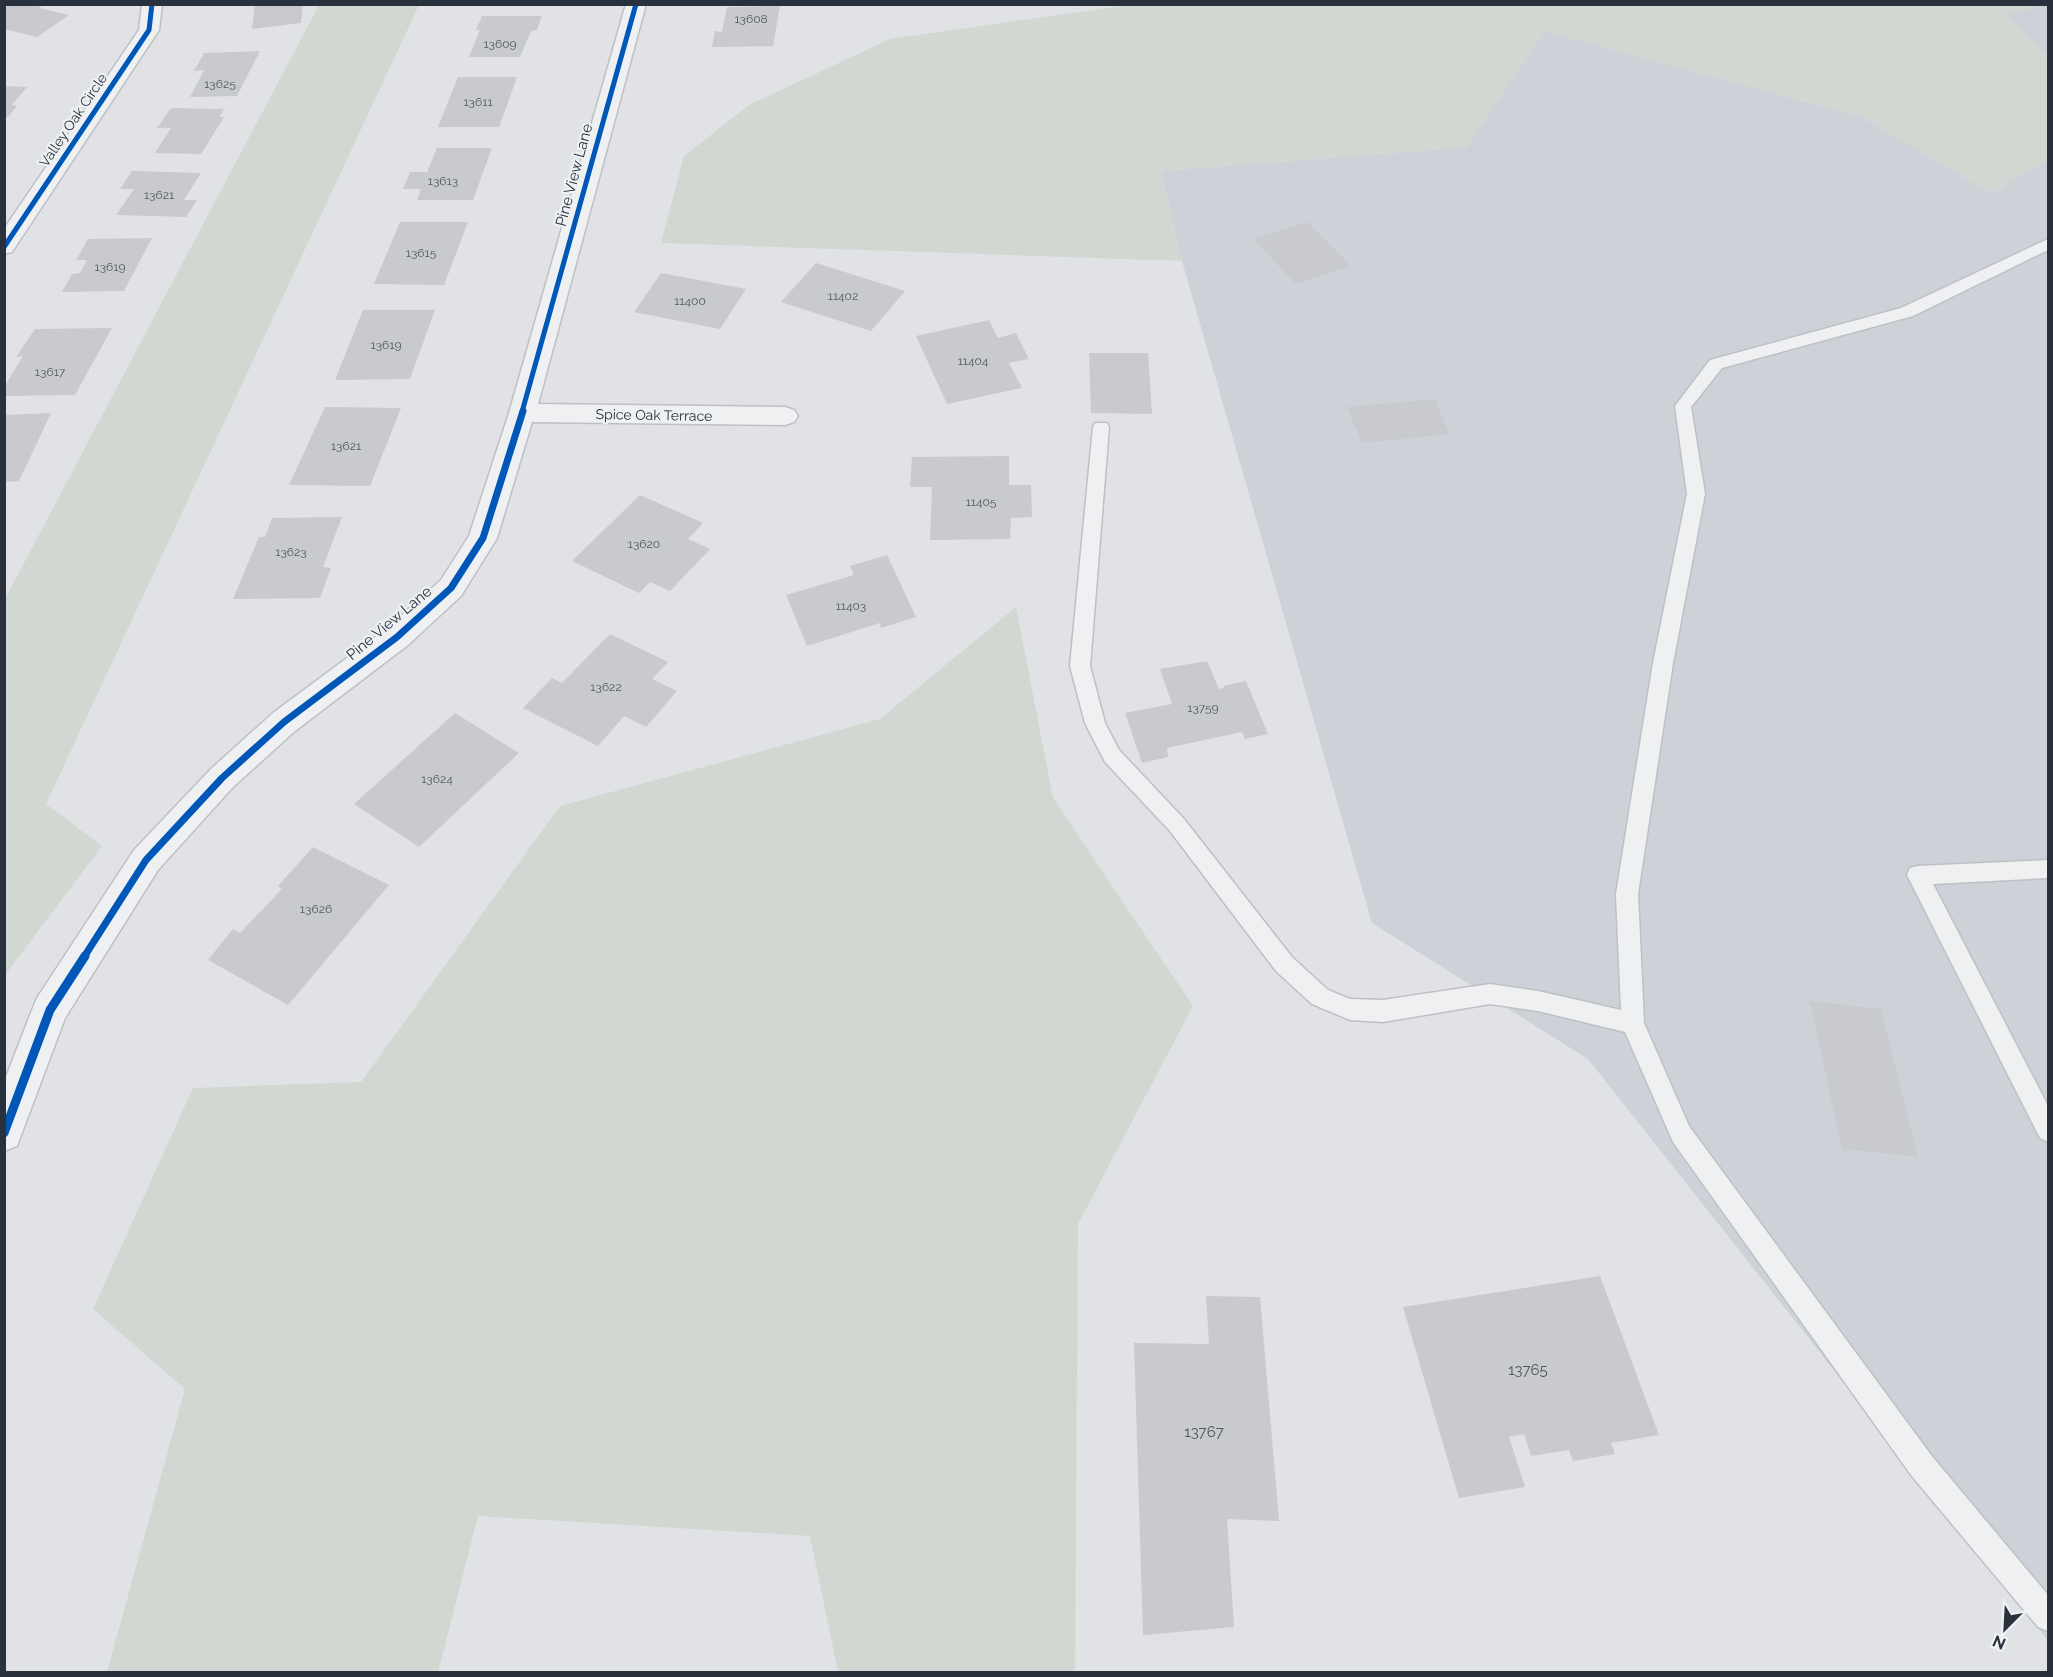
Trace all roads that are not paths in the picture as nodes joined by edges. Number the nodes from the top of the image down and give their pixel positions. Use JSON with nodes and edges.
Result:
{"nodes":[{"id":1,"x":152,"y":4,"type":"edge"},
{"id":2,"x":636,"y":4,"type":"edge"},
{"id":3,"x":2049,"y":244,"type":"edge"},
{"id":4,"x":4,"y":247,"type":"edge"},
{"id":5,"x":522,"y":413,"type":"junction"},
{"id":6,"x":785,"y":416,"type":"dead end"},
{"id":7,"x":1101,"y":427,"type":"dead end"},
{"id":8,"x":2049,"y":869,"type":"edge"},
{"id":9,"x":1633,"y":1023,"type":"junction"},
{"id":10,"x":2049,"y":1130,"type":"edge"},
{"id":11,"x":4,"y":1133,"type":"edge"},
{"id":12,"x":2049,"y":1617,"type":"edge"}],
"edges":[{"from":1,"to":4,"type":"street","name":"Valley Oak Circle"},
{"from":2,"to":5,"type":"street","name":"Pine View Lane"},
{"from":3,"to":9,"type":"lane"},
{"from":5,"to":6,"type":"street","name":"Spice Oak Terrace"},
{"from":5,"to":11,"type":"street","name":"Pine View Lane"},
{"from":7,"to":9,"type":"lane"},
{"from":8,"to":10,"type":"lane"},
{"from":9,"to":12,"type":"lane"}]}
